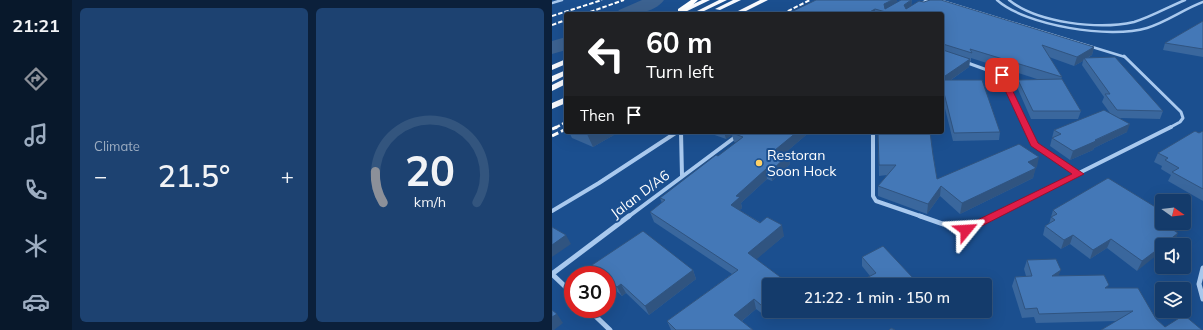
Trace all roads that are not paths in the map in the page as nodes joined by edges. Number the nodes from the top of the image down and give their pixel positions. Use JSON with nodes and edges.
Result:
{"nodes":[{"id":1,"x":562,"y":0,"type":"edge"},
{"id":2,"x":696,"y":0,"type":"edge"},
{"id":3,"x":707,"y":0,"type":"edge"},
{"id":4,"x":724,"y":0,"type":"edge"},
{"id":5,"x":738,"y":0,"type":"edge"},
{"id":6,"x":765,"y":0,"type":"edge"},
{"id":7,"x":927,"y":0,"type":"edge"},
{"id":8,"x":939,"y":0,"type":"edge"},
{"id":9,"x":998,"y":0,"type":"edge"},
{"id":10,"x":1009,"y":0,"type":"edge"},
{"id":11,"x":1185,"y":0,"type":"edge"},
{"id":12,"x":1203,"y":2,"type":"edge"},
{"id":13,"x":552,"y":3,"type":"edge"},
{"id":14,"x":916,"y":7,"type":"edge"},
{"id":15,"x":679,"y":12,"type":"edge"},
{"id":16,"x":680,"y":12,"type":"edge"},
{"id":17,"x":698,"y":12,"type":"edge"},
{"id":18,"x":712,"y":12,"type":"edge"},
{"id":19,"x":739,"y":12,"type":"edge"},
{"id":20,"x":957,"y":60,"type":"edge"},
{"id":21,"x":564,"y":63,"type":"edge"},
{"id":22,"x":552,"y":68,"type":"edge"},
{"id":23,"x":564,"y":74,"type":"edge"},
{"id":24,"x":564,"y":82,"type":"edge"},
{"id":25,"x":552,"y":85,"type":"edge"},
{"id":26,"x":564,"y":101,"type":"edge"},
{"id":27,"x":552,"y":106,"type":"edge"},
{"id":28,"x":674,"y":134,"type":"edge"},
{"id":29,"x":681,"y":134,"type":"edge"},
{"id":30,"x":739,"y":134,"type":"edge"},
{"id":31,"x":873,"y":134,"type":"edge"},
{"id":32,"x":1079,"y":174,"type":"junction"},
{"id":33,"x":682,"y":176,"type":"junction"},
{"id":34,"x":552,"y":211,"type":"edge"},
{"id":35,"x":1203,"y":268,"type":"edge"},
{"id":36,"x":552,"y":274,"type":"edge"},
{"id":37,"x":564,"y":285,"type":"edge"},
{"id":38,"x":1203,"y":299,"type":"edge"},
{"id":39,"x":597,"y":318,"type":"edge"},
{"id":40,"x":610,"y":330,"type":"edge"}],
"edges":[{"from":1,"to":13,"type":"street"},
{"from":2,"to":15,"type":"highway"},
{"from":3,"to":16,"type":"highway"},
{"from":4,"to":17,"type":"highway"},
{"from":5,"to":18,"type":"highway"},
{"from":6,"to":19,"type":"highway"},
{"from":7,"to":14,"type":"street"},
{"from":8,"to":32,"type":"street"},
{"from":9,"to":12,"type":"street"},
{"from":10,"to":11,"type":"street"},
{"from":20,"to":32,"type":"street"},
{"from":21,"to":22,"type":"highway"},
{"from":23,"to":25,"type":"highway"},
{"from":24,"to":25,"type":"highway"},
{"from":26,"to":27,"type":"highway"},
{"from":28,"to":34,"type":"street"},
{"from":29,"to":33,"type":"street"},
{"from":30,"to":33,"type":"street","name":"Jalan D/A6"},
{"from":31,"to":32,"type":"street"},
{"from":33,"to":36,"type":"street","name":"Jalan D/A6"},
{"from":35,"to":38,"type":"street"},
{"from":36,"to":37,"type":"street"},
{"from":39,"to":40,"type":"street"}]}
